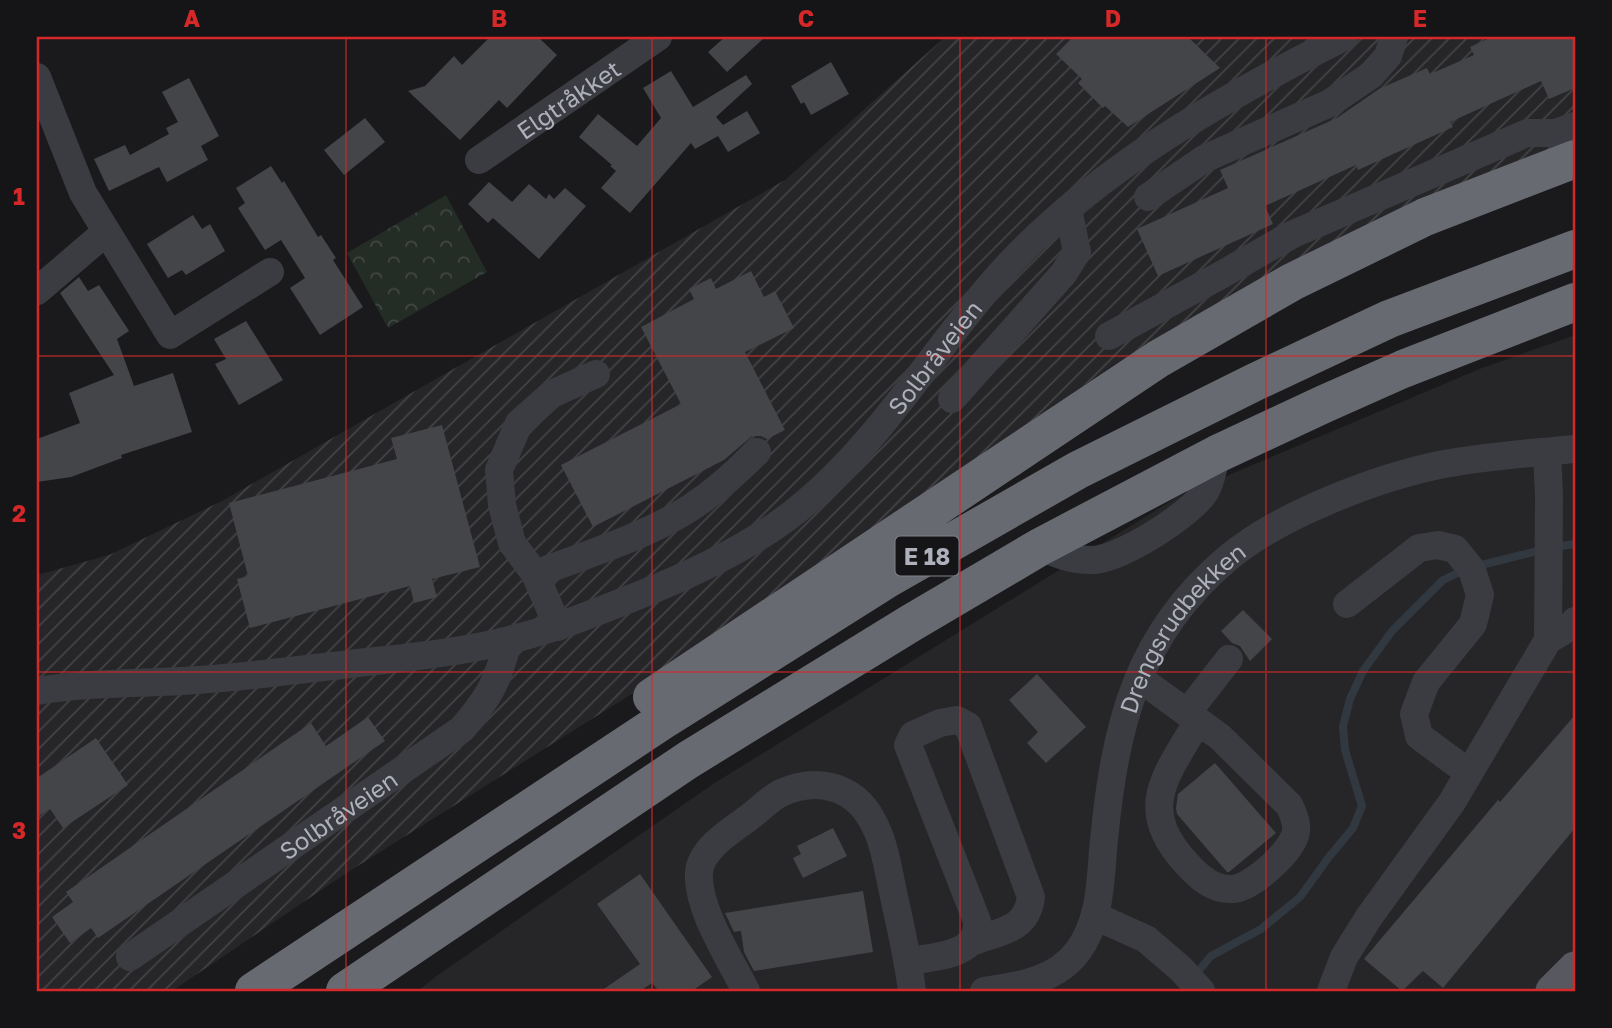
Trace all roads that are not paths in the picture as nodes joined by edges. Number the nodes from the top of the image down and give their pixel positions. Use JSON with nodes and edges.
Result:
{"nodes":[{"id":1,"x":658,"y":37,"type":"edge"},
{"id":2,"x":1344,"y":37,"type":"edge"},
{"id":3,"x":1395,"y":37,"type":"edge"},
{"id":4,"x":37,"y":77,"type":"edge"},
{"id":5,"x":1575,"y":126,"type":"edge"},
{"id":6,"x":1575,"y":159,"type":"edge"},
{"id":7,"x":479,"y":160,"type":"dead end"},
{"id":8,"x":1148,"y":197,"type":"dead end"},
{"id":9,"x":1068,"y":209,"type":"junction"},
{"id":10,"x":106,"y":232,"type":"junction"},
{"id":11,"x":1575,"y":250,"type":"edge"},
{"id":12,"x":270,"y":272,"type":"dead end"},
{"id":13,"x":37,"y":292,"type":"edge"},
{"id":14,"x":1575,"y":302,"type":"edge"},
{"id":15,"x":1109,"y":336,"type":"dead end"},
{"id":16,"x":596,"y":374,"type":"dead end"},
{"id":17,"x":952,"y":399,"type":"dead end"},
{"id":18,"x":1575,"y":449,"type":"edge"},
{"id":19,"x":757,"y":452,"type":"dead end"},
{"id":20,"x":1547,"y":452,"type":"junction"},
{"id":21,"x":535,"y":574,"type":"junction"},
{"id":22,"x":1347,"y":604,"type":"dead end"},
{"id":23,"x":1575,"y":621,"type":"edge"},
{"id":24,"x":558,"y":627,"type":"junction"},
{"id":25,"x":508,"y":640,"type":"junction"},
{"id":26,"x":1548,"y":640,"type":"junction"},
{"id":27,"x":1229,"y":659,"type":"dead end"},
{"id":28,"x":1139,"y":678,"type":"junction"},
{"id":29,"x":37,"y":691,"type":"edge"},
{"id":30,"x":1192,"y":717,"type":"junction"},
{"id":31,"x":1469,"y":773,"type":"junction"},
{"id":32,"x":1095,"y":916,"type":"junction"},
{"id":33,"x":444,"y":925,"type":"junction"},
{"id":34,"x":974,"y":941,"type":"junction"},
{"id":35,"x":323,"y":944,"type":"junction"},
{"id":36,"x":130,"y":957,"type":"dead end"},
{"id":37,"x":908,"y":961,"type":"junction"},
{"id":38,"x":1575,"y":969,"type":"edge"},
{"id":39,"x":1040,"y":986,"type":"edge"},
{"id":40,"x":254,"y":991,"type":"edge"},
{"id":41,"x":345,"y":991,"type":"edge"},
{"id":42,"x":387,"y":991,"type":"edge"},
{"id":43,"x":746,"y":991,"type":"edge"},
{"id":44,"x":912,"y":991,"type":"edge"},
{"id":45,"x":984,"y":991,"type":"edge"},
{"id":46,"x":1201,"y":991,"type":"edge"},
{"id":47,"x":1331,"y":991,"type":"edge"},
{"id":48,"x":1553,"y":991,"type":"edge"}],
"edges":[{"from":1,"to":7,"type":"street","name":"Elgtråkket"},
{"from":2,"to":9,"type":"street","name":"Solbråveien"},
{"from":3,"to":8,"type":"street"},
{"from":4,"to":10,"type":"street"},
{"from":5,"to":15,"type":"street"},
{"from":6,"to":35,"type":"highway","number":"E 18"},
{"from":9,"to":17,"type":"street"},
{"from":9,"to":24,"type":"street","name":"Solbråveien"},
{"from":10,"to":12,"type":"street"},
{"from":10,"to":13,"type":"street"},
{"from":11,"to":35,"type":"highway","number":"E 18"},
{"from":14,"to":33,"type":"highway","number":"E 18"},
{"from":16,"to":21,"type":"street"},
{"from":18,"to":20,"type":"street","name":"Drengsrudbekken"},
{"from":19,"to":21,"type":"street"},
{"from":20,"to":26,"type":"street"},
{"from":20,"to":28,"type":"street","name":"Drengsrudbekken"},
{"from":21,"to":24,"type":"street"},
{"from":22,"to":31,"type":"street"},
{"from":23,"to":26,"type":"street"},
{"from":24,"to":25,"type":"street","name":"Solbråveien"},
{"from":25,"to":29,"type":"street","name":"Solbråveien"},
{"from":25,"to":36,"type":"street","name":"Solbråveien"},
{"from":26,"to":31,"type":"street"},
{"from":27,"to":30,"type":"street"},
{"from":28,"to":30,"type":"street"},
{"from":28,"to":32,"type":"street","name":"Drengsrudbekken"},
{"from":30,"to":30,"type":"street"},
{"from":31,"to":47,"type":"street"},
{"from":32,"to":39,"type":"street","name":"Drengsrudbekken"},
{"from":32,"to":46,"type":"street"},
{"from":33,"to":41,"type":"highway","number":"E 18"},
{"from":33,"to":42,"type":"highway","number":"E 18"},
{"from":34,"to":34,"type":"street"},
{"from":34,"to":37,"type":"street"},
{"from":35,"to":40,"type":"highway","number":"E 18"},
{"from":37,"to":43,"type":"street"},
{"from":37,"to":44,"type":"street"},
{"from":38,"to":48,"type":"main road"},
{"from":39,"to":45,"type":"street","name":"Drengsrudbekken"}]}
